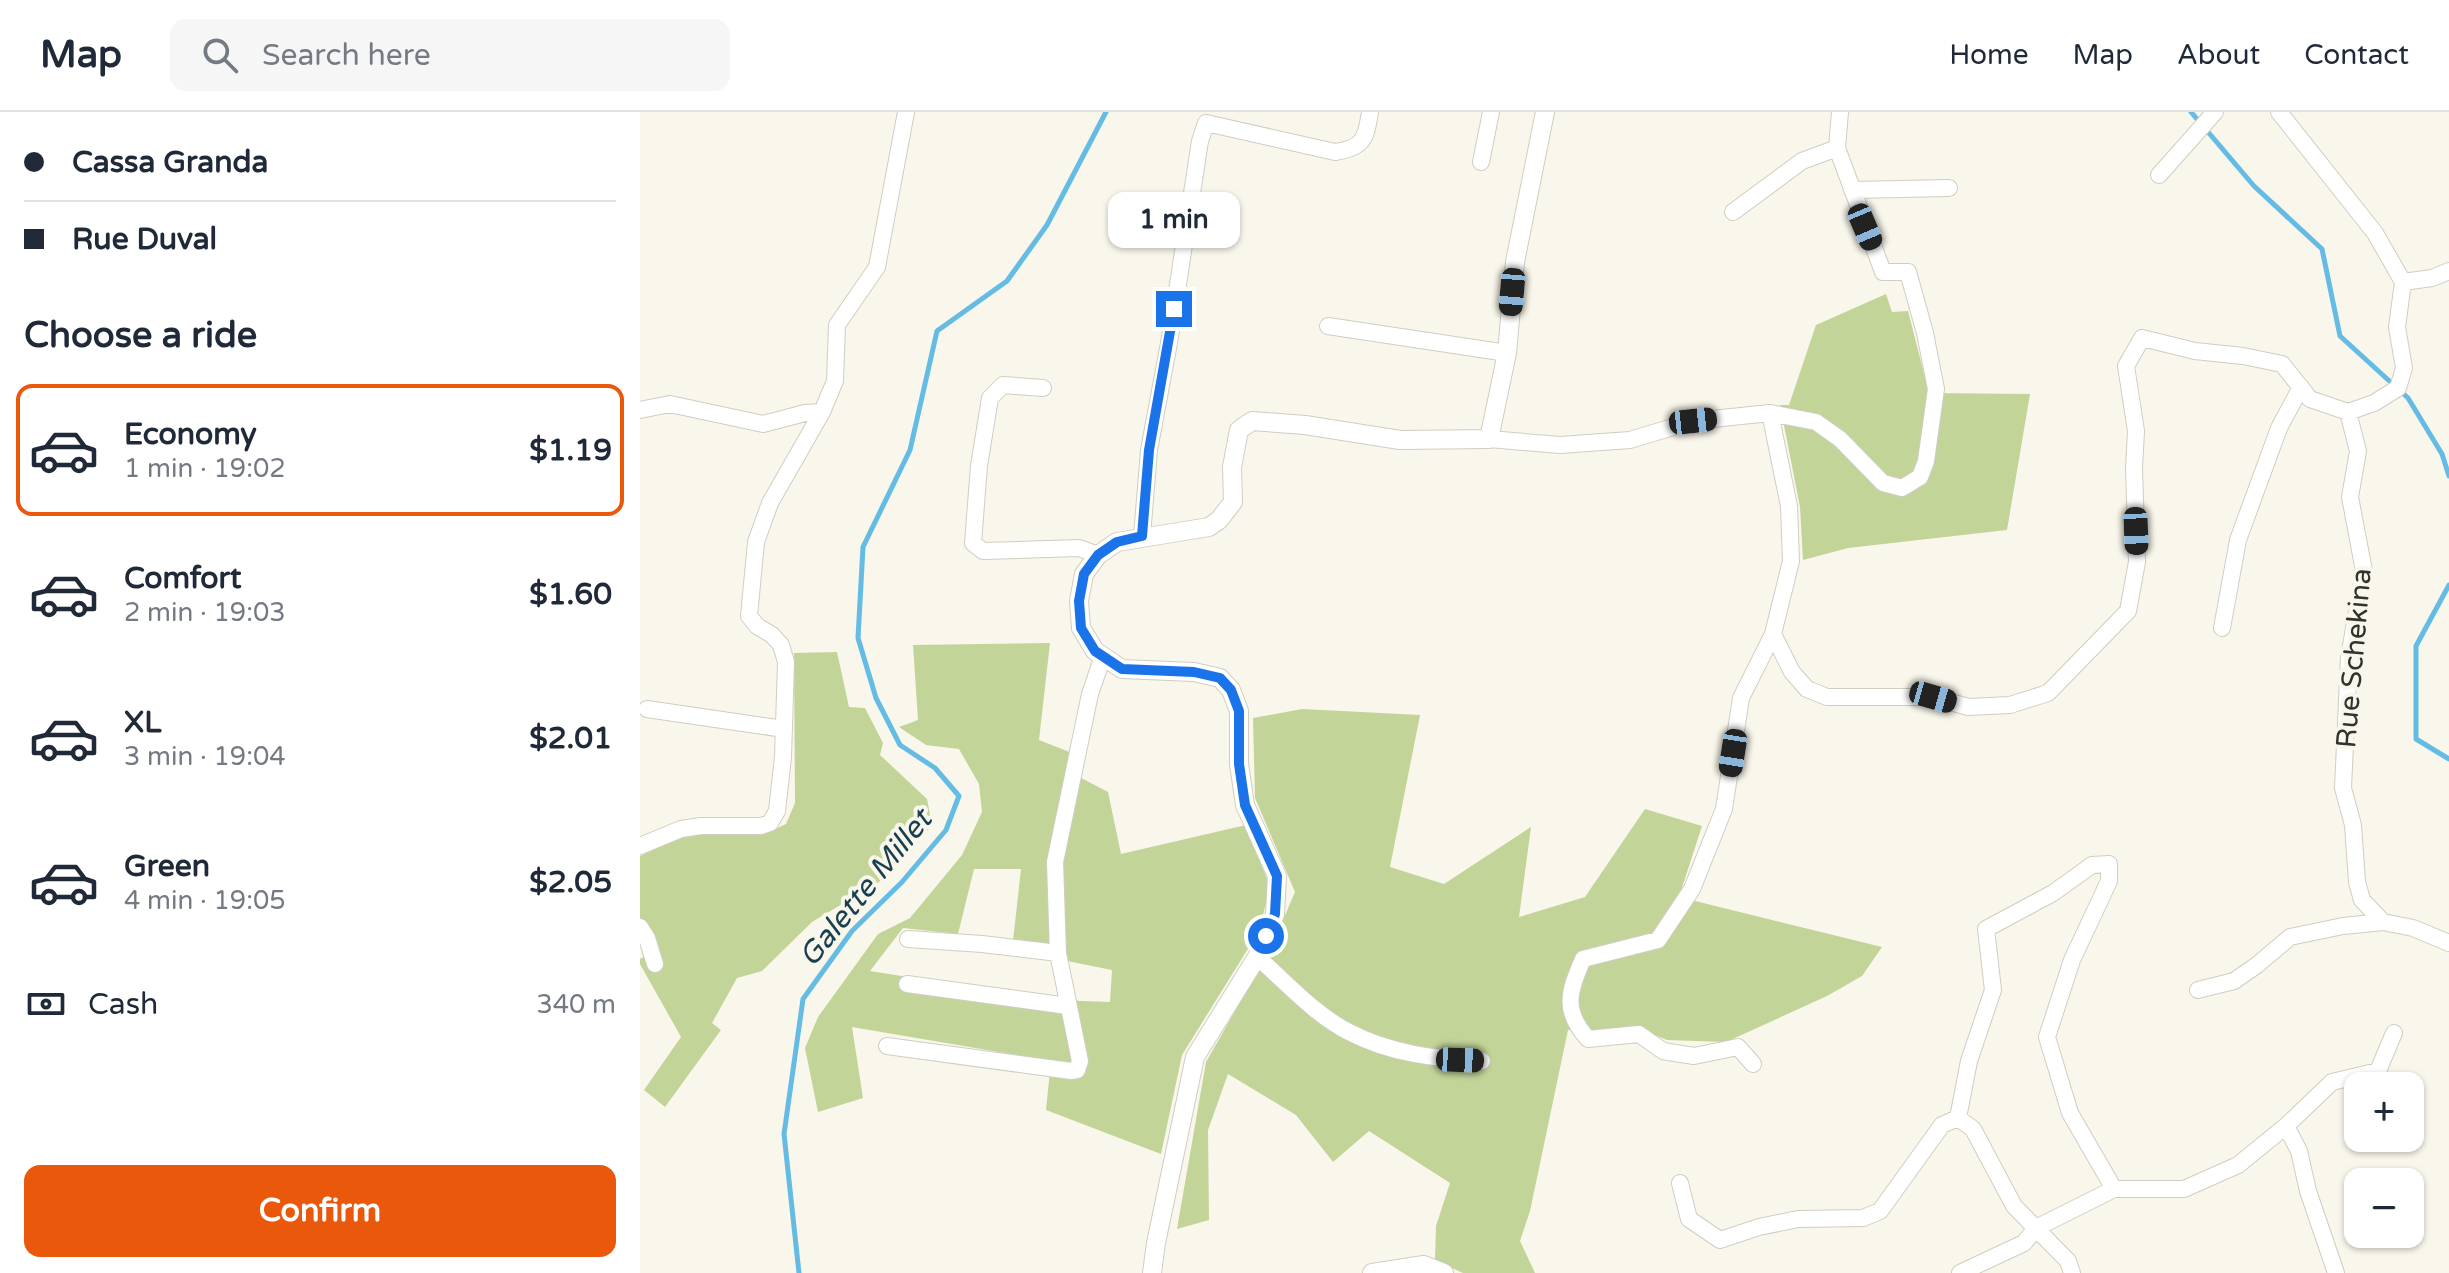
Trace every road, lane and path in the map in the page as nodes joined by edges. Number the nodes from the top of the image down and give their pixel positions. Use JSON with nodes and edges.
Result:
{"nodes":[{"id":1,"x":906,"y":112,"type":"edge"},
{"id":2,"x":1370,"y":112,"type":"edge"},
{"id":3,"x":1491,"y":112,"type":"edge"},
{"id":4,"x":1545,"y":112,"type":"edge"},
{"id":5,"x":1840,"y":112,"type":"edge"},
{"id":6,"x":2215,"y":112,"type":"edge"},
{"id":7,"x":2279,"y":112,"type":"edge"},
{"id":8,"x":1209,"y":118,"type":"edge"},
{"id":9,"x":1837,"y":148,"type":"junction"},
{"id":10,"x":1481,"y":162,"type":"dead end"},
{"id":11,"x":2159,"y":175,"type":"dead end"},
{"id":12,"x":1949,"y":188,"type":"dead end"},
{"id":13,"x":1852,"y":190,"type":"junction"},
{"id":14,"x":1733,"y":212,"type":"dead end"},
{"id":15,"x":2449,"y":271,"type":"edge"},
{"id":16,"x":2403,"y":282,"type":"junction"},
{"id":17,"x":1328,"y":326,"type":"dead end"},
{"id":18,"x":1507,"y":353,"type":"junction"},
{"id":19,"x":2301,"y":387,"type":"junction"},
{"id":20,"x":1043,"y":388,"type":"dead end"},
{"id":21,"x":640,"y":410,"type":"edge"},
{"id":22,"x":822,"y":412,"type":"junction"},
{"id":23,"x":2348,"y":412,"type":"junction"},
{"id":24,"x":1770,"y":413,"type":"junction"},
{"id":25,"x":1489,"y":439,"type":"junction"},
{"id":26,"x":1142,"y":536,"type":"junction"},
{"id":27,"x":1098,"y":555,"type":"junction"},
{"id":28,"x":2222,"y":628,"type":"dead end"},
{"id":29,"x":1773,"y":634,"type":"junction"},
{"id":30,"x":1103,"y":656,"type":"junction"},
{"id":31,"x":647,"y":709,"type":"dead end"},
{"id":32,"x":784,"y":729,"type":"junction"},
{"id":33,"x":640,"y":846,"type":"edge"},
{"id":34,"x":2383,"y":922,"type":"junction"},
{"id":35,"x":640,"y":927,"type":"edge"},
{"id":36,"x":908,"y":939,"type":"dead end"},
{"id":37,"x":2449,"y":943,"type":"edge"},
{"id":38,"x":1058,"y":953,"type":"junction"},
{"id":39,"x":1257,"y":957,"type":"junction"},
{"id":40,"x":655,"y":964,"type":"dead end"},
{"id":41,"x":907,"y":984,"type":"dead end"},
{"id":42,"x":2198,"y":990,"type":"dead end"},
{"id":43,"x":1068,"y":1006,"type":"junction"},
{"id":44,"x":2394,"y":1033,"type":"dead end"},
{"id":45,"x":887,"y":1046,"type":"dead end"},
{"id":46,"x":1482,"y":1061,"type":"dead end"},
{"id":47,"x":1753,"y":1064,"type":"dead end"},
{"id":48,"x":1958,"y":1118,"type":"junction"},
{"id":49,"x":2286,"y":1126,"type":"junction"},
{"id":50,"x":1680,"y":1183,"type":"dead end"},
{"id":51,"x":2114,"y":1189,"type":"junction"},
{"id":52,"x":2036,"y":1228,"type":"junction"},
{"id":53,"x":1152,"y":1273,"type":"edge"},
{"id":54,"x":1372,"y":1273,"type":"edge"},
{"id":55,"x":1444,"y":1273,"type":"edge"},
{"id":56,"x":1960,"y":1273,"type":"edge"},
{"id":57,"x":2072,"y":1273,"type":"edge"},
{"id":58,"x":2336,"y":1273,"type":"edge"}],
"edges":[{"from":1,"to":22,"type":"street"},
{"from":2,"to":8,"type":"street"},
{"from":3,"to":10,"type":"street"},
{"from":4,"to":18,"type":"street"},
{"from":5,"to":9,"type":"street"},
{"from":6,"to":11,"type":"street"},
{"from":7,"to":16,"type":"street"},
{"from":8,"to":26,"type":"street"},
{"from":9,"to":13,"type":"street"},
{"from":9,"to":14,"type":"street"},
{"from":12,"to":13,"type":"street"},
{"from":13,"to":24,"type":"street"},
{"from":15,"to":16,"type":"street"},
{"from":16,"to":23,"type":"street"},
{"from":17,"to":18,"type":"street"},
{"from":18,"to":25,"type":"street"},
{"from":19,"to":23,"type":"street"},
{"from":19,"to":28,"type":"street"},
{"from":19,"to":29,"type":"street"},
{"from":20,"to":27,"type":"street"},
{"from":21,"to":22,"type":"street"},
{"from":22,"to":32,"type":"street"},
{"from":23,"to":34,"type":"street","name":"Rue Schekina"},
{"from":24,"to":25,"type":"street"},
{"from":24,"to":29,"type":"street"},
{"from":25,"to":26,"type":"street"},
{"from":26,"to":27,"type":"street"},
{"from":27,"to":30,"type":"street"},
{"from":29,"to":47,"type":"street"},
{"from":30,"to":38,"type":"street"},
{"from":30,"to":39,"type":"street"},
{"from":31,"to":32,"type":"street"},
{"from":32,"to":33,"type":"street"},
{"from":34,"to":37,"type":"street"},
{"from":34,"to":42,"type":"street"},
{"from":35,"to":40,"type":"street"},
{"from":36,"to":38,"type":"street"},
{"from":38,"to":43,"type":"street"},
{"from":39,"to":46,"type":"street"},
{"from":39,"to":53,"type":"street"},
{"from":41,"to":43,"type":"street"},
{"from":43,"to":45,"type":"street"},
{"from":44,"to":49,"type":"street"},
{"from":48,"to":50,"type":"street"},
{"from":48,"to":51,"type":"street"},
{"from":48,"to":52,"type":"street"},
{"from":49,"to":51,"type":"street"},
{"from":49,"to":58,"type":"street"},
{"from":51,"to":52,"type":"street"},
{"from":52,"to":56,"type":"street"},
{"from":52,"to":57,"type":"street"},
{"from":54,"to":55,"type":"street"}]}
